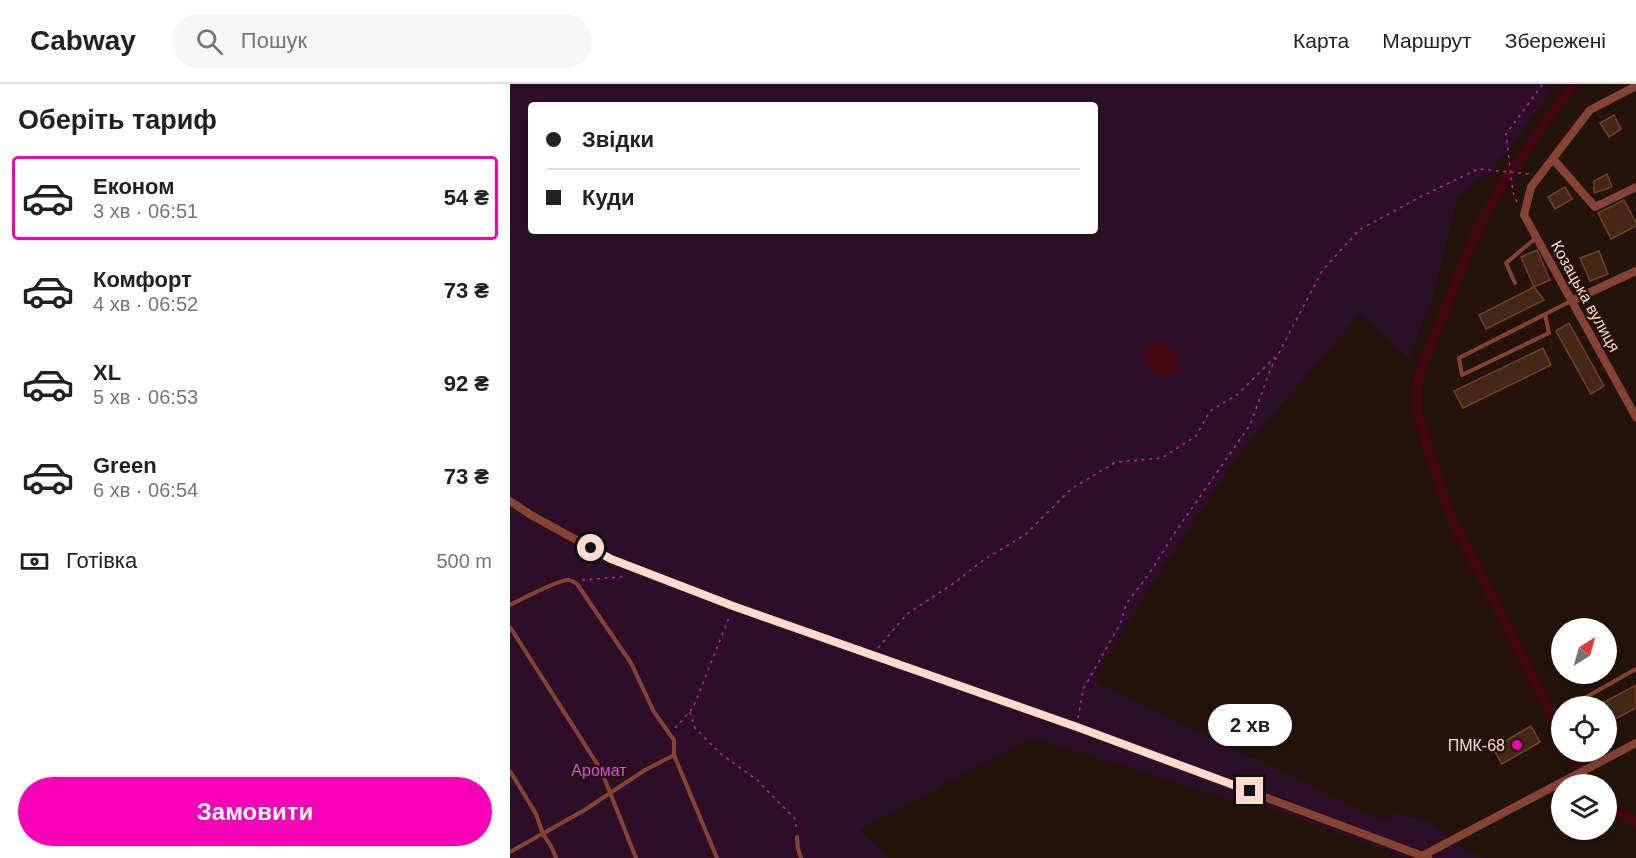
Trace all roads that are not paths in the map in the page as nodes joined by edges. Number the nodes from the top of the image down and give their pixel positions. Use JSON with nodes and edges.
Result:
{"nodes":[{"id":1,"x":1636,"y":86,"type":"edge"},
{"id":2,"x":1553,"y":159,"type":"junction"},
{"id":3,"x":1636,"y":187,"type":"edge"},
{"id":4,"x":1536,"y":237,"type":"junction"},
{"id":5,"x":1636,"y":271,"type":"edge"},
{"id":6,"x":1515,"y":283,"type":"dead end"},
{"id":7,"x":1571,"y":301,"type":"junction"},
{"id":8,"x":1545,"y":314,"type":"junction"},
{"id":9,"x":1636,"y":417,"type":"edge"},
{"id":10,"x":510,"y":501,"type":"edge"},
{"id":11,"x":510,"y":605,"type":"edge"},
{"id":12,"x":510,"y":627,"type":"edge"},
{"id":13,"x":1636,"y":669,"type":"edge"},
{"id":14,"x":1588,"y":696,"type":"edge"},
{"id":15,"x":1636,"y":743,"type":"edge"},
{"id":16,"x":674,"y":754,"type":"junction"},
{"id":17,"x":510,"y":771,"type":"edge"},
{"id":18,"x":611,"y":794,"type":"junction"},
{"id":19,"x":543,"y":834,"type":"junction"},
{"id":20,"x":798,"y":837,"type":"road end"},
{"id":21,"x":510,"y":852,"type":"edge"},
{"id":22,"x":1424,"y":857,"type":"edge"},
{"id":23,"x":556,"y":858,"type":"edge"},
{"id":24,"x":636,"y":858,"type":"edge"},
{"id":25,"x":717,"y":858,"type":"edge"},
{"id":26,"x":801,"y":858,"type":"edge"}],
"edges":[{"from":1,"to":2,"type":"street"},
{"from":2,"to":3,"type":"street"},
{"from":2,"to":4,"type":"street","name":"Козацька вулиця"},
{"from":4,"to":6,"type":"lane"},
{"from":4,"to":7,"type":"street","name":"Козацька вулиця"},
{"from":5,"to":7,"type":"street"},
{"from":7,"to":8,"type":"lane"},
{"from":7,"to":9,"type":"street","name":"Козацька вулиця"},
{"from":8,"to":8,"type":"lane"},
{"from":10,"to":22,"type":"street"},
{"from":11,"to":16,"type":"lane"},
{"from":12,"to":18,"type":"lane"},
{"from":13,"to":14,"type":"lane"},
{"from":15,"to":22,"type":"street"},
{"from":16,"to":18,"type":"lane"},
{"from":16,"to":25,"type":"lane"},
{"from":17,"to":19,"type":"lane"},
{"from":18,"to":19,"type":"lane"},
{"from":18,"to":24,"type":"lane"},
{"from":19,"to":21,"type":"lane"},
{"from":19,"to":23,"type":"lane"},
{"from":20,"to":26,"type":"lane"}]}
